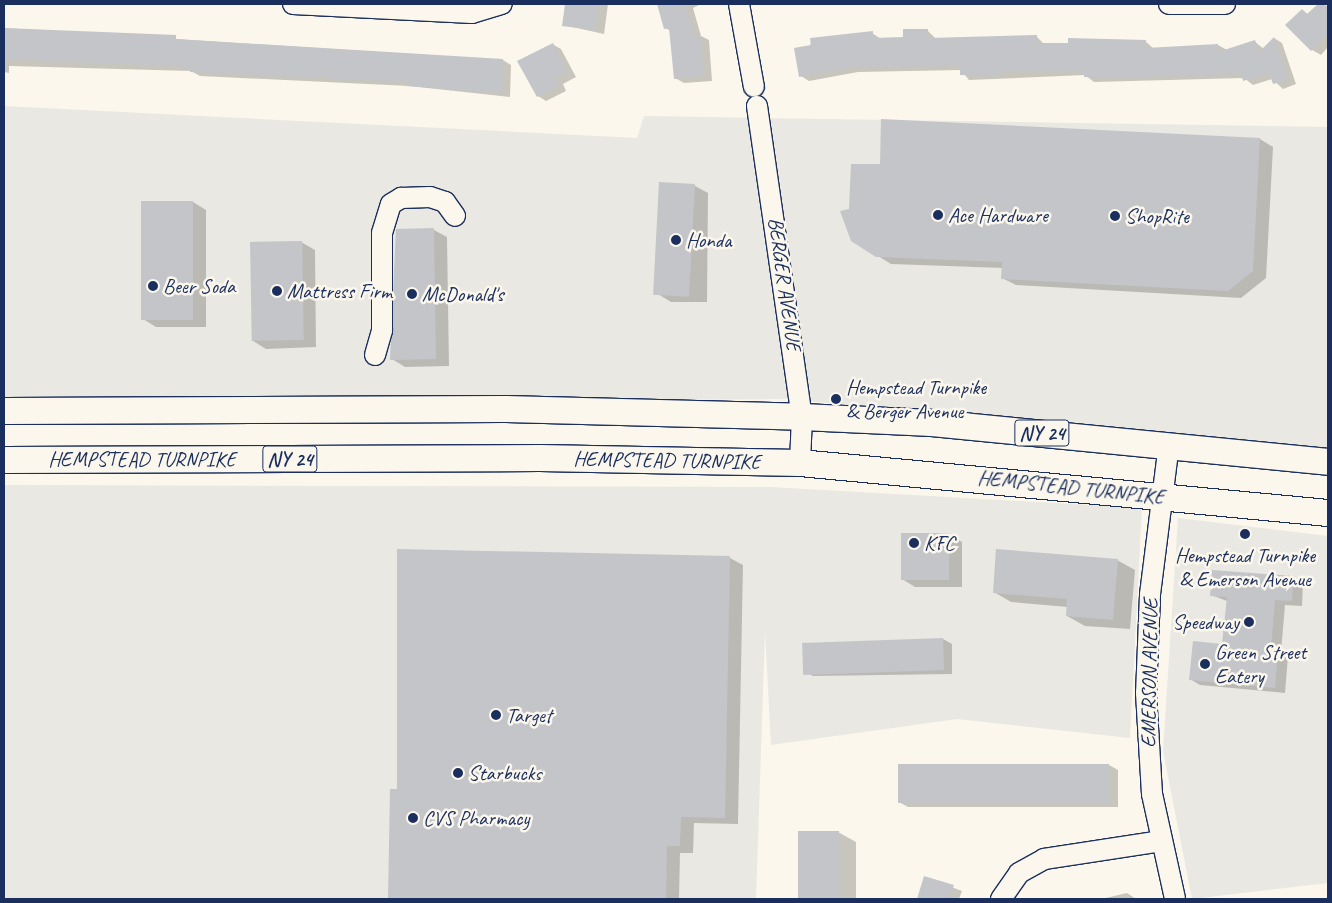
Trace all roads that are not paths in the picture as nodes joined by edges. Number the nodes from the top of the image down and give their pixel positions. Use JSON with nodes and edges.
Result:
{"nodes":[{"id":1,"x":294,"y":4,"type":"edge"},
{"id":2,"x":502,"y":4,"type":"edge"},
{"id":3,"x":745,"y":4,"type":"edge"},
{"id":4,"x":1169,"y":4,"type":"edge"},
{"id":5,"x":1225,"y":4,"type":"edge"},
{"id":6,"x":455,"y":216,"type":"dead end"},
{"id":7,"x":375,"y":355,"type":"dead end"},
{"id":8,"x":4,"y":411,"type":"edge"},
{"id":9,"x":802,"y":417,"type":"junction"},
{"id":10,"x":1169,"y":444,"type":"junction"},
{"id":11,"x":4,"y":460,"type":"edge"},
{"id":12,"x":1328,"y":462,"type":"edge"},
{"id":13,"x":800,"y":463,"type":"junction"},
{"id":14,"x":1163,"y":496,"type":"junction"},
{"id":15,"x":1328,"y":513,"type":"edge"},
{"id":16,"x":1162,"y":841,"type":"junction"},
{"id":17,"x":1001,"y":899,"type":"edge"},
{"id":18,"x":1175,"y":899,"type":"edge"}],
"edges":[{"from":1,"to":2,"type":"street"},
{"from":3,"to":9,"type":"street","name":"BERGER AVENUE"},
{"from":4,"to":5,"type":"street"},
{"from":6,"to":7,"type":"street"},
{"from":8,"to":9,"type":"main road","number":"NY 24"},
{"from":9,"to":10,"type":"main road","number":"NY 24"},
{"from":9,"to":13,"type":"street","name":"BERGER AVENUE"},
{"from":10,"to":12,"type":"main road","number":"NY 24"},
{"from":10,"to":14,"type":"street","name":"EMERSON AVENUE"},
{"from":11,"to":13,"type":"main road","name":"HEMPSTEAD TURNPIKE","number":"NY 24"},
{"from":13,"to":14,"type":"main road","name":"HEMPSTEAD TURNPIKE","number":"NY 24"},
{"from":14,"to":15,"type":"main road","name":"HEMPSTEAD TURNPIKE","number":"NY 24"},
{"from":14,"to":16,"type":"street","name":"EMERSON AVENUE"},
{"from":16,"to":17,"type":"street"},
{"from":16,"to":18,"type":"street","name":"EMERSON AVENUE"}]}
